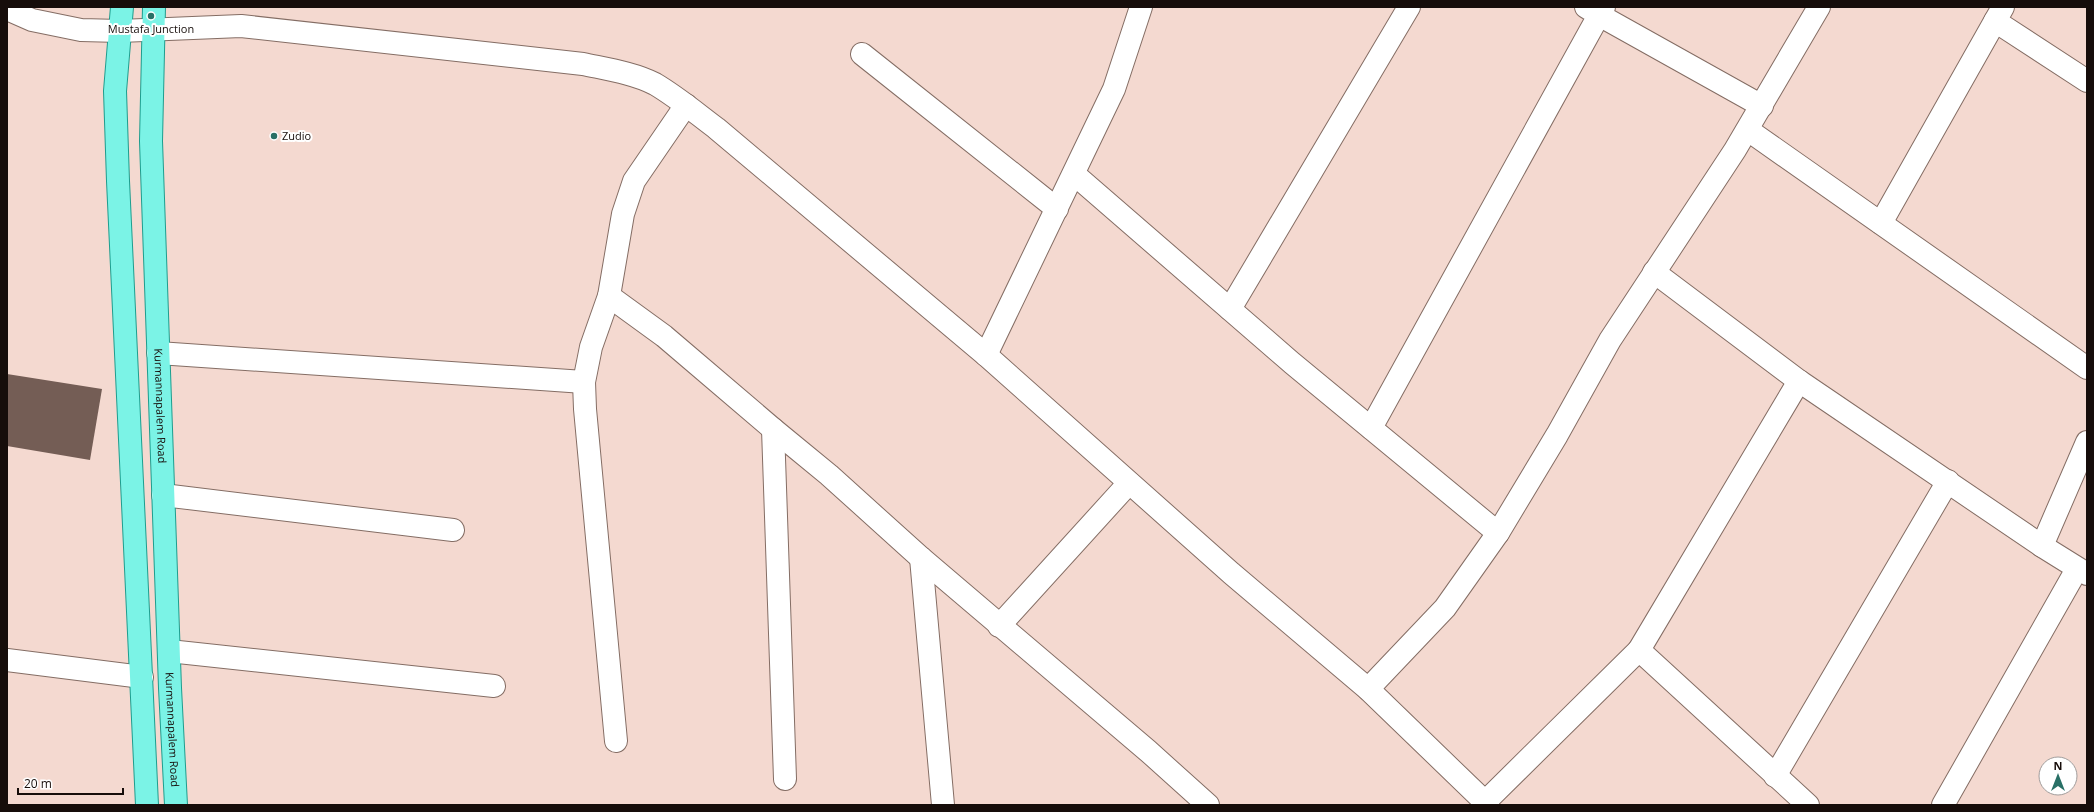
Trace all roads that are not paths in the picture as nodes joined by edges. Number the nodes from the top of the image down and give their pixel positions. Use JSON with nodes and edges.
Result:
{"nodes":[{"id":1,"x":122,"y":7,"type":"edge"},
{"id":2,"x":154,"y":7,"type":"edge"},
{"id":3,"x":1141,"y":7,"type":"edge"},
{"id":4,"x":1409,"y":7,"type":"edge"},
{"id":5,"x":1819,"y":7,"type":"edge"},
{"id":6,"x":7,"y":9,"type":"edge"},
{"id":7,"x":1596,"y":10,"type":"edge"},
{"id":8,"x":1999,"y":14,"type":"edge"},
{"id":9,"x":153,"y":29,"type":"junction"},
{"id":10,"x":120,"y":32,"type":"junction"},
{"id":11,"x":862,"y":54,"type":"dead end"},
{"id":12,"x":2087,"y":81,"type":"edge"},
{"id":13,"x":686,"y":105,"type":"junction"},
{"id":14,"x":1762,"y":106,"type":"junction"},
{"id":15,"x":1748,"y":130,"type":"junction"},
{"id":16,"x":1074,"y":174,"type":"junction"},
{"id":17,"x":1056,"y":209,"type":"junction"},
{"id":18,"x":1881,"y":223,"type":"junction"},
{"id":19,"x":1654,"y":272,"type":"junction"},
{"id":20,"x":609,"y":296,"type":"junction"},
{"id":21,"x":1230,"y":309,"type":"junction"},
{"id":22,"x":158,"y":353,"type":"junction"},
{"id":23,"x":986,"y":355,"type":"junction"},
{"id":24,"x":2087,"y":368,"type":"edge"},
{"id":25,"x":1799,"y":381,"type":"junction"},
{"id":26,"x":584,"y":382,"type":"junction"},
{"id":27,"x":1371,"y":428,"type":"junction"},
{"id":28,"x":773,"y":429,"type":"junction"},
{"id":29,"x":2087,"y":442,"type":"edge"},
{"id":30,"x":1948,"y":481,"type":"junction"},
{"id":31,"x":1129,"y":483,"type":"junction"},
{"id":32,"x":163,"y":495,"type":"junction"},
{"id":33,"x":453,"y":530,"type":"dead end"},
{"id":34,"x":1498,"y":533,"type":"junction"},
{"id":35,"x":2042,"y":546,"type":"junction"},
{"id":36,"x":921,"y":558,"type":"junction"},
{"id":37,"x":2082,"y":571,"type":"edge"},
{"id":38,"x":999,"y":626,"type":"junction"},
{"id":39,"x":1639,"y":650,"type":"junction"},
{"id":40,"x":169,"y":651,"type":"junction"},
{"id":41,"x":7,"y":660,"type":"edge"},
{"id":42,"x":142,"y":677,"type":"junction"},
{"id":43,"x":494,"y":686,"type":"dead end"},
{"id":44,"x":1368,"y":689,"type":"junction"},
{"id":45,"x":616,"y":741,"type":"dead end"},
{"id":46,"x":1775,"y":776,"type":"junction"},
{"id":47,"x":785,"y":779,"type":"dead end"},
{"id":48,"x":1485,"y":804,"type":"edge"},
{"id":49,"x":147,"y":805,"type":"edge"},
{"id":50,"x":176,"y":805,"type":"edge"},
{"id":51,"x":943,"y":805,"type":"edge"},
{"id":52,"x":1208,"y":805,"type":"edge"},
{"id":53,"x":1808,"y":805,"type":"edge"},
{"id":54,"x":1943,"y":805,"type":"edge"}],
"edges":[{"from":1,"to":10,"type":"main road"},
{"from":2,"to":9,"type":"main road","name":"Kurmannapalem Road"},
{"from":3,"to":16,"type":"street"},
{"from":4,"to":21,"type":"street"},
{"from":5,"to":14,"type":"street"},
{"from":6,"to":10,"type":"street"},
{"from":7,"to":14,"type":"street"},
{"from":7,"to":27,"type":"street"},
{"from":8,"to":12,"type":"street"},
{"from":8,"to":18,"type":"street"},
{"from":9,"to":10,"type":"street"},
{"from":9,"to":13,"type":"street"},
{"from":9,"to":22,"type":"main road","name":"Kurmannapalem Road"},
{"from":10,"to":42,"type":"main road"},
{"from":11,"to":17,"type":"street"},
{"from":13,"to":20,"type":"street"},
{"from":13,"to":23,"type":"street"},
{"from":14,"to":15,"type":"street"},
{"from":15,"to":18,"type":"street"},
{"from":15,"to":19,"type":"street"},
{"from":16,"to":17,"type":"street"},
{"from":16,"to":21,"type":"street"},
{"from":17,"to":23,"type":"street"},
{"from":18,"to":24,"type":"street"},
{"from":19,"to":25,"type":"street"},
{"from":19,"to":34,"type":"street"},
{"from":20,"to":26,"type":"street"},
{"from":20,"to":28,"type":"street"},
{"from":21,"to":27,"type":"street"},
{"from":22,"to":26,"type":"street"},
{"from":22,"to":32,"type":"main road","name":"Kurmannapalem Road"},
{"from":23,"to":31,"type":"street"},
{"from":25,"to":30,"type":"street"},
{"from":25,"to":39,"type":"street"},
{"from":26,"to":45,"type":"street"},
{"from":27,"to":34,"type":"street"},
{"from":28,"to":36,"type":"street"},
{"from":28,"to":47,"type":"street"},
{"from":29,"to":35,"type":"street"},
{"from":30,"to":35,"type":"street"},
{"from":30,"to":46,"type":"street"},
{"from":31,"to":38,"type":"street"},
{"from":31,"to":44,"type":"street"},
{"from":32,"to":33,"type":"street"},
{"from":32,"to":40,"type":"main road","name":"Kurmannapalem Road"},
{"from":34,"to":44,"type":"street"},
{"from":35,"to":37,"type":"street"},
{"from":36,"to":38,"type":"street"},
{"from":36,"to":51,"type":"street"},
{"from":37,"to":54,"type":"street"},
{"from":38,"to":52,"type":"street"},
{"from":39,"to":46,"type":"street"},
{"from":39,"to":48,"type":"street"},
{"from":40,"to":43,"type":"street"},
{"from":40,"to":50,"type":"main road","name":"Kurmannapalem Road"},
{"from":41,"to":42,"type":"street"},
{"from":42,"to":49,"type":"main road"},
{"from":44,"to":48,"type":"street"},
{"from":46,"to":53,"type":"street"}]}
